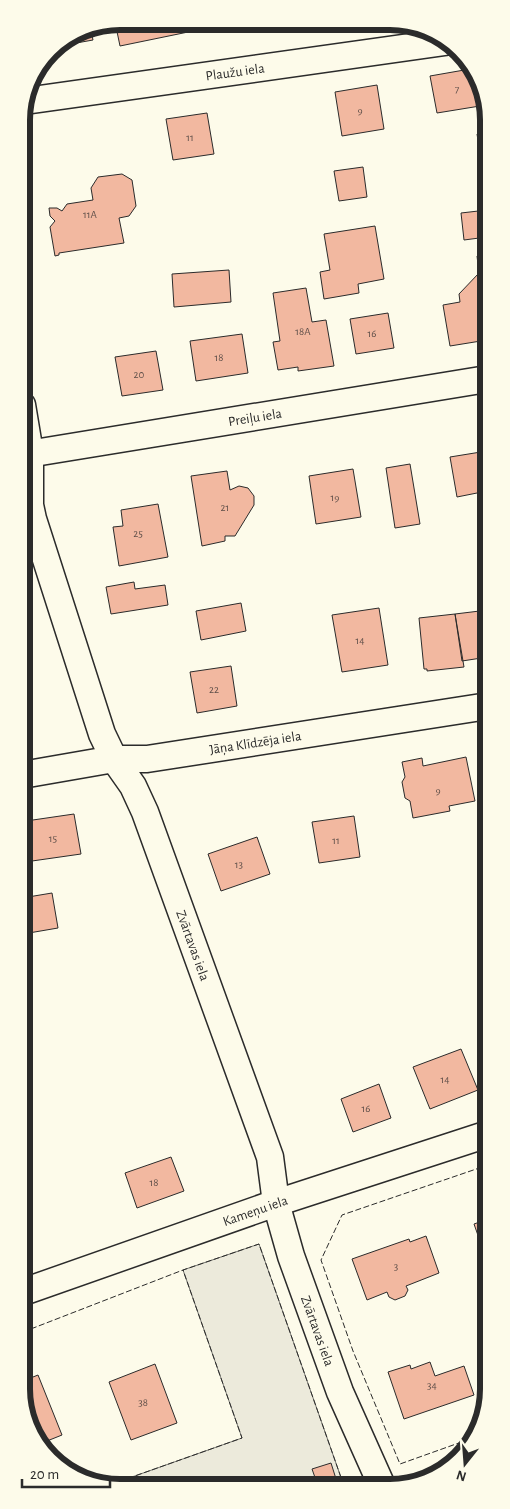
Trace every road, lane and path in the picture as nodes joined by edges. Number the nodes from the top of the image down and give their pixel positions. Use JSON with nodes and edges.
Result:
{"nodes":[{"id":1,"x":437,"y":43,"type":"edge"},
{"id":2,"x":32,"y":100,"type":"edge"},
{"id":3,"x":480,"y":380,"type":"edge"},
{"id":4,"x":30,"y":453,"type":"edge"},
{"id":5,"x":30,"y":505,"type":"edge"},
{"id":6,"x":480,"y":707,"type":"edge"},
{"id":7,"x":114,"y":759,"type":"junction"},
{"id":8,"x":30,"y":774,"type":"edge"},
{"id":9,"x":480,"y":1137,"type":"edge"},
{"id":10,"x":276,"y":1203,"type":"junction"},
{"id":11,"x":30,"y":1290,"type":"edge"},
{"id":12,"x":379,"y":1479,"type":"edge"}],
"edges":[{"from":1,"to":2,"type":"street","name":"Plaužu iela"},
{"from":3,"to":4,"type":"street","name":"Preiļu iela"},
{"from":5,"to":7,"type":"street","name":"Zvārtavas iela"},
{"from":6,"to":7,"type":"street","name":"Jāņa Klīdzēja iela"},
{"from":7,"to":8,"type":"street","name":"Jāņa Klīdzēja iela"},
{"from":7,"to":10,"type":"street","name":"Zvārtavas iela"},
{"from":9,"to":10,"type":"street","name":"Kameņu iela"},
{"from":10,"to":11,"type":"street","name":"Kameņu iela"},
{"from":10,"to":12,"type":"street","name":"Zvārtavas iela"}]}
